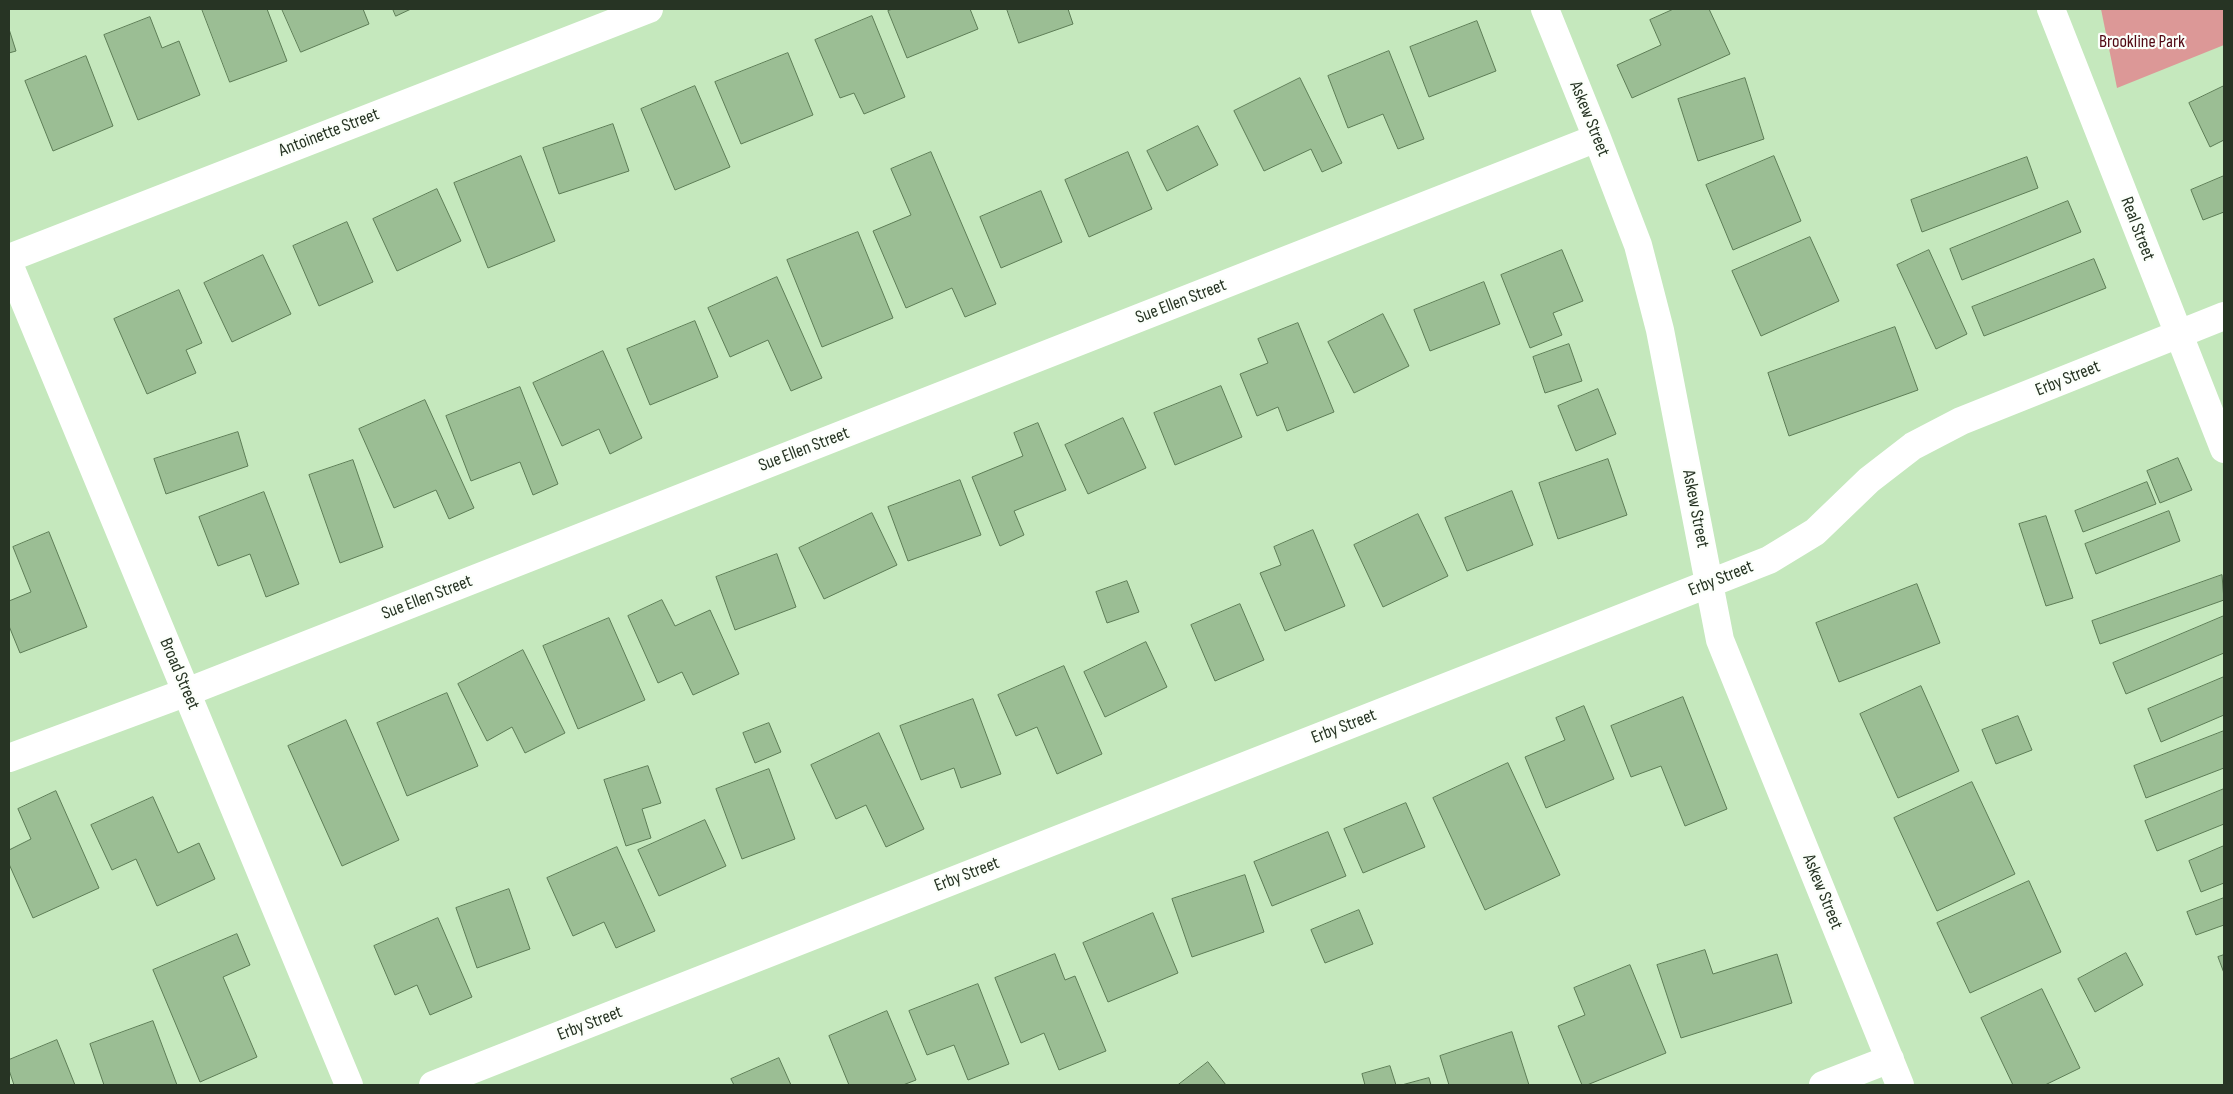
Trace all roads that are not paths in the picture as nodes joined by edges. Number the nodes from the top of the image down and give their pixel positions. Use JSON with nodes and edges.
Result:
{"nodes":[{"id":1,"x":649,"y":9,"type":"edge"},
{"id":2,"x":1545,"y":9,"type":"edge"},
{"id":3,"x":2051,"y":9,"type":"edge"},
{"id":4,"x":1597,"y":138,"type":"junction"},
{"id":5,"x":9,"y":258,"type":"edge"},
{"id":6,"x":9,"y":264,"type":"edge"},
{"id":7,"x":2224,"y":316,"type":"edge"},
{"id":8,"x":2178,"y":334,"type":"junction"},
{"id":9,"x":2224,"y":449,"type":"edge"},
{"id":10,"x":1710,"y":584,"type":"junction"},
{"id":11,"x":187,"y":692,"type":"junction"},
{"id":12,"x":9,"y":758,"type":"edge"},
{"id":13,"x":1890,"y":1059,"type":"junction"},
{"id":14,"x":349,"y":1085,"type":"edge"},
{"id":15,"x":433,"y":1085,"type":"edge"},
{"id":16,"x":1823,"y":1085,"type":"edge"},
{"id":17,"x":1900,"y":1085,"type":"edge"}],
"edges":[{"from":1,"to":5,"type":"street","name":"Antoinette Street"},
{"from":2,"to":4,"type":"street","name":"Askew Street"},
{"from":3,"to":8,"type":"street","name":"Real Street"},
{"from":4,"to":10,"type":"street","name":"Askew Street"},
{"from":4,"to":11,"type":"street","name":"Sue Ellen Street"},
{"from":6,"to":11,"type":"street","name":"Broad Street"},
{"from":7,"to":8,"type":"street","name":"Erby Street"},
{"from":8,"to":9,"type":"street","name":"Real Street"},
{"from":8,"to":10,"type":"street","name":"Erby Street"},
{"from":10,"to":13,"type":"street","name":"Askew Street"},
{"from":10,"to":15,"type":"street","name":"Erby Street"},
{"from":11,"to":12,"type":"street","name":"Sue Ellen Street"},
{"from":11,"to":14,"type":"street","name":"Broad Street"},
{"from":13,"to":16,"type":"street"},
{"from":13,"to":17,"type":"street","name":"Askew Street"}]}
